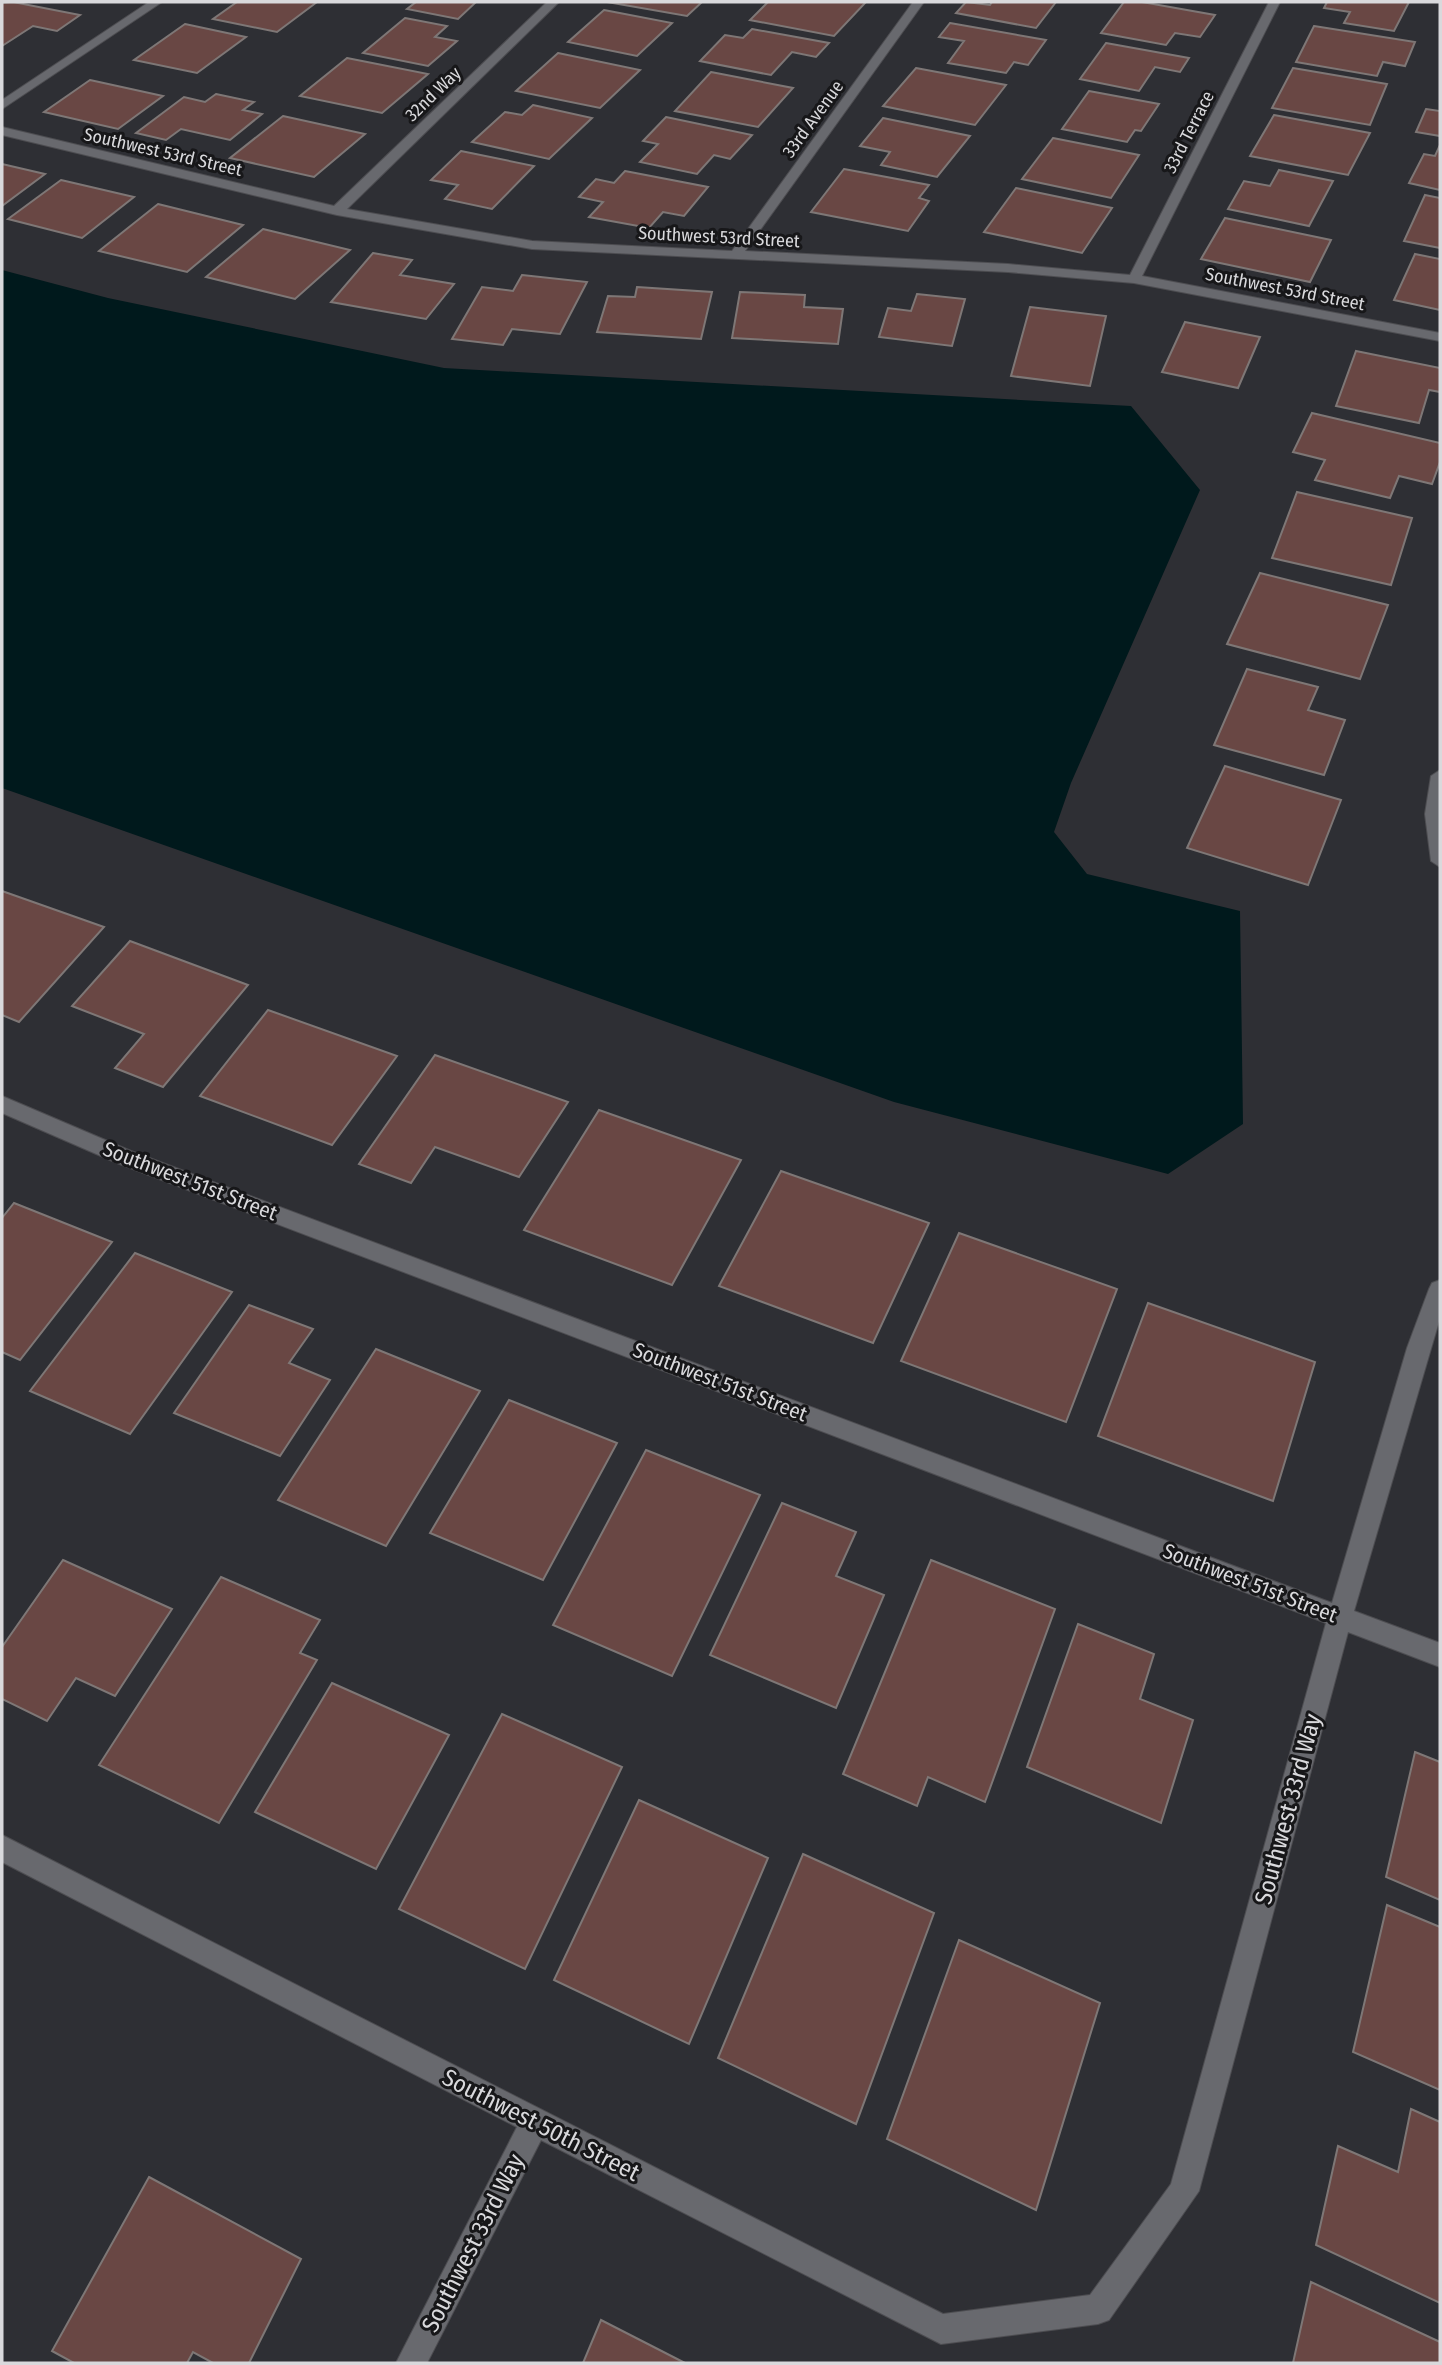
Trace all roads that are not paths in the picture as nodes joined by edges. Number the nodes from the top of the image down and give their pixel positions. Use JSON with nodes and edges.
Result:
{"nodes":[{"id":1,"x":156,"y":2,"type":"edge"},
{"id":2,"x":553,"y":2,"type":"edge"},
{"id":3,"x":919,"y":2,"type":"edge"},
{"id":4,"x":1275,"y":2,"type":"edge"},
{"id":5,"x":2,"y":105,"type":"edge"},
{"id":6,"x":2,"y":131,"type":"edge"},
{"id":7,"x":337,"y":211,"type":"junction"},
{"id":8,"x":735,"y":256,"type":"junction"},
{"id":9,"x":1134,"y":278,"type":"junction"},
{"id":10,"x":1440,"y":337,"type":"edge"},
{"id":11,"x":1440,"y":776,"type":"edge"},
{"id":12,"x":1440,"y":861,"type":"edge"},
{"id":13,"x":2,"y":1104,"type":"edge"},
{"id":14,"x":1440,"y":1289,"type":"edge"},
{"id":15,"x":1340,"y":1617,"type":"junction"},
{"id":16,"x":1440,"y":1655,"type":"edge"},
{"id":17,"x":2,"y":1848,"type":"edge"},
{"id":18,"x":535,"y":2122,"type":"junction"},
{"id":19,"x":1098,"y":2309,"type":"joint"},
{"id":20,"x":411,"y":2363,"type":"edge"}],
"edges":[{"from":1,"to":5,"type":"street"},
{"from":2,"to":7,"type":"street","name":"32nd Way"},
{"from":3,"to":8,"type":"street","name":"33rd Avenue"},
{"from":4,"to":9,"type":"street","name":"33rd Terrace"},
{"from":6,"to":7,"type":"street","name":"Southwest 53rd Street"},
{"from":7,"to":8,"type":"street","name":"Southwest 53rd Street"},
{"from":8,"to":9,"type":"street","name":"Southwest 53rd Street"},
{"from":9,"to":10,"type":"street","name":"Southwest 53rd Street"},
{"from":11,"to":12,"type":"street"},
{"from":13,"to":15,"type":"street","name":"Southwest 51st Street"},
{"from":14,"to":15,"type":"street","name":"Southwest 33rd Way"},
{"from":15,"to":16,"type":"street","name":"Southwest 51st Street"},
{"from":15,"to":19,"type":"street","name":"Southwest 33rd Way"},
{"from":17,"to":18,"type":"street","name":"Southwest 50th Street"},
{"from":18,"to":19,"type":"street","name":"Southwest 50th Street"},
{"from":18,"to":20,"type":"street","name":"Southwest 33rd Way"}]}
